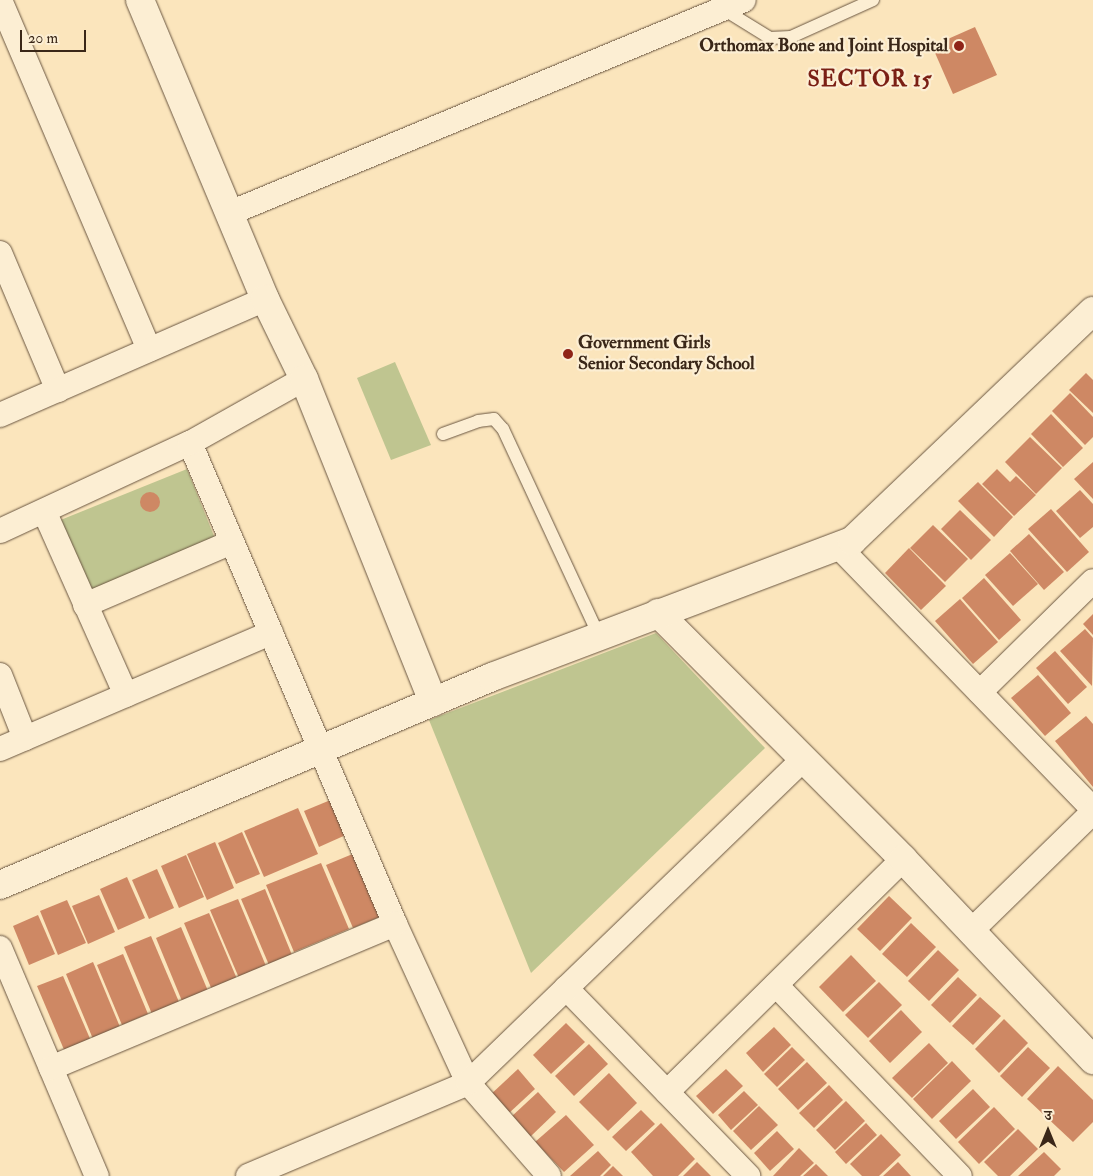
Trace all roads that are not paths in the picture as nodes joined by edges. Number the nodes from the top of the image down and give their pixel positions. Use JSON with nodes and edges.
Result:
{"nodes":[{"id":1,"x":0,"y":0,"type":"edge"},
{"id":2,"x":140,"y":0,"type":"edge"},
{"id":3,"x":873,"y":0,"type":"edge"},
{"id":4,"x":733,"y":4,"type":"edge"},
{"id":5,"x":9,"y":44,"type":"edge"},
{"id":6,"x":230,"y":213,"type":"junction"},
{"id":7,"x":0,"y":253,"type":"edge"},
{"id":8,"x":265,"y":299,"type":"junction"},
{"id":9,"x":1093,"y":311,"type":"edge"},
{"id":10,"x":149,"y":350,"type":"junction"},
{"id":11,"x":304,"y":378,"type":"junction"},
{"id":12,"x":58,"y":390,"type":"junction"},
{"id":13,"x":0,"y":415,"type":"edge"},
{"id":14,"x":443,"y":434,"type":"dead end"},
{"id":15,"x":190,"y":443,"type":"junction"},
{"id":16,"x":45,"y":512,"type":"junction"},
{"id":17,"x":0,"y":531,"type":"edge"},
{"id":18,"x":232,"y":542,"type":"junction"},
{"id":19,"x":838,"y":546,"type":"junction"},
{"id":20,"x":1093,"y":581,"type":"edge"},
{"id":21,"x":85,"y":605,"type":"junction"},
{"id":22,"x":658,"y":613,"type":"junction"},
{"id":23,"x":271,"y":633,"type":"junction"},
{"id":24,"x":599,"y":636,"type":"junction"},
{"id":25,"x":0,"y":675,"type":"edge"},
{"id":26,"x":980,"y":692,"type":"junction"},
{"id":27,"x":126,"y":695,"type":"junction"},
{"id":28,"x":433,"y":702,"type":"junction"},
{"id":29,"x":25,"y":738,"type":"junction"},
{"id":30,"x":0,"y":749,"type":"edge"},
{"id":31,"x":321,"y":750,"type":"junction"},
{"id":32,"x":803,"y":760,"type":"junction"},
{"id":33,"x":1093,"y":810,"type":"edge"},
{"id":34,"x":904,"y":860,"type":"junction"},
{"id":35,"x":0,"y":885,"type":"edge"},
{"id":36,"x":395,"y":924,"type":"junction"},
{"id":37,"x":970,"y":932,"type":"junction"},
{"id":38,"x":0,"y":948,"type":"edge"},
{"id":39,"x":776,"y":985,"type":"junction"},
{"id":40,"x":566,"y":988,"type":"junction"},
{"id":41,"x":1093,"y":1060,"type":"edge"},
{"id":42,"x":51,"y":1068,"type":"junction"},
{"id":43,"x":468,"y":1083,"type":"junction"},
{"id":44,"x":667,"y":1092,"type":"junction"},
{"id":45,"x":97,"y":1176,"type":"edge"},
{"id":46,"x":248,"y":1176,"type":"edge"},
{"id":47,"x":549,"y":1176,"type":"edge"},
{"id":48,"x":748,"y":1176,"type":"edge"},
{"id":49,"x":960,"y":1176,"type":"edge"}],
"edges":[{"from":1,"to":5,"type":"street"},
{"from":2,"to":6,"type":"street"},
{"from":3,"to":4,"type":"lane"},
{"from":4,"to":6,"type":"street"},
{"from":5,"to":10,"type":"street"},
{"from":6,"to":8,"type":"street"},
{"from":7,"to":12,"type":"street"},
{"from":8,"to":10,"type":"street"},
{"from":8,"to":11,"type":"street"},
{"from":9,"to":19,"type":"street"},
{"from":10,"to":12,"type":"street"},
{"from":11,"to":15,"type":"street"},
{"from":11,"to":28,"type":"street"},
{"from":12,"to":13,"type":"street"},
{"from":14,"to":24,"type":"lane"},
{"from":15,"to":16,"type":"street"},
{"from":15,"to":18,"type":"street"},
{"from":16,"to":17,"type":"street"},
{"from":16,"to":21,"type":"street"},
{"from":18,"to":21,"type":"street"},
{"from":18,"to":23,"type":"street"},
{"from":19,"to":22,"type":"street"},
{"from":19,"to":26,"type":"street"},
{"from":20,"to":26,"type":"street"},
{"from":21,"to":27,"type":"street"},
{"from":22,"to":24,"type":"street"},
{"from":22,"to":32,"type":"street"},
{"from":23,"to":27,"type":"street"},
{"from":23,"to":31,"type":"street"},
{"from":24,"to":28,"type":"street"},
{"from":25,"to":29,"type":"street"},
{"from":26,"to":33,"type":"street"},
{"from":27,"to":29,"type":"street"},
{"from":28,"to":31,"type":"street"},
{"from":29,"to":30,"type":"street"},
{"from":31,"to":35,"type":"street"},
{"from":31,"to":36,"type":"street"},
{"from":32,"to":34,"type":"street"},
{"from":32,"to":40,"type":"street"},
{"from":33,"to":37,"type":"street"},
{"from":34,"to":37,"type":"street"},
{"from":34,"to":39,"type":"street"},
{"from":36,"to":42,"type":"street"},
{"from":36,"to":43,"type":"street"},
{"from":37,"to":41,"type":"street"},
{"from":38,"to":42,"type":"street"},
{"from":39,"to":44,"type":"street"},
{"from":39,"to":49,"type":"street"},
{"from":40,"to":43,"type":"street"},
{"from":40,"to":44,"type":"street"},
{"from":42,"to":45,"type":"street"},
{"from":43,"to":46,"type":"street"},
{"from":43,"to":47,"type":"street"},
{"from":44,"to":48,"type":"street"}]}
